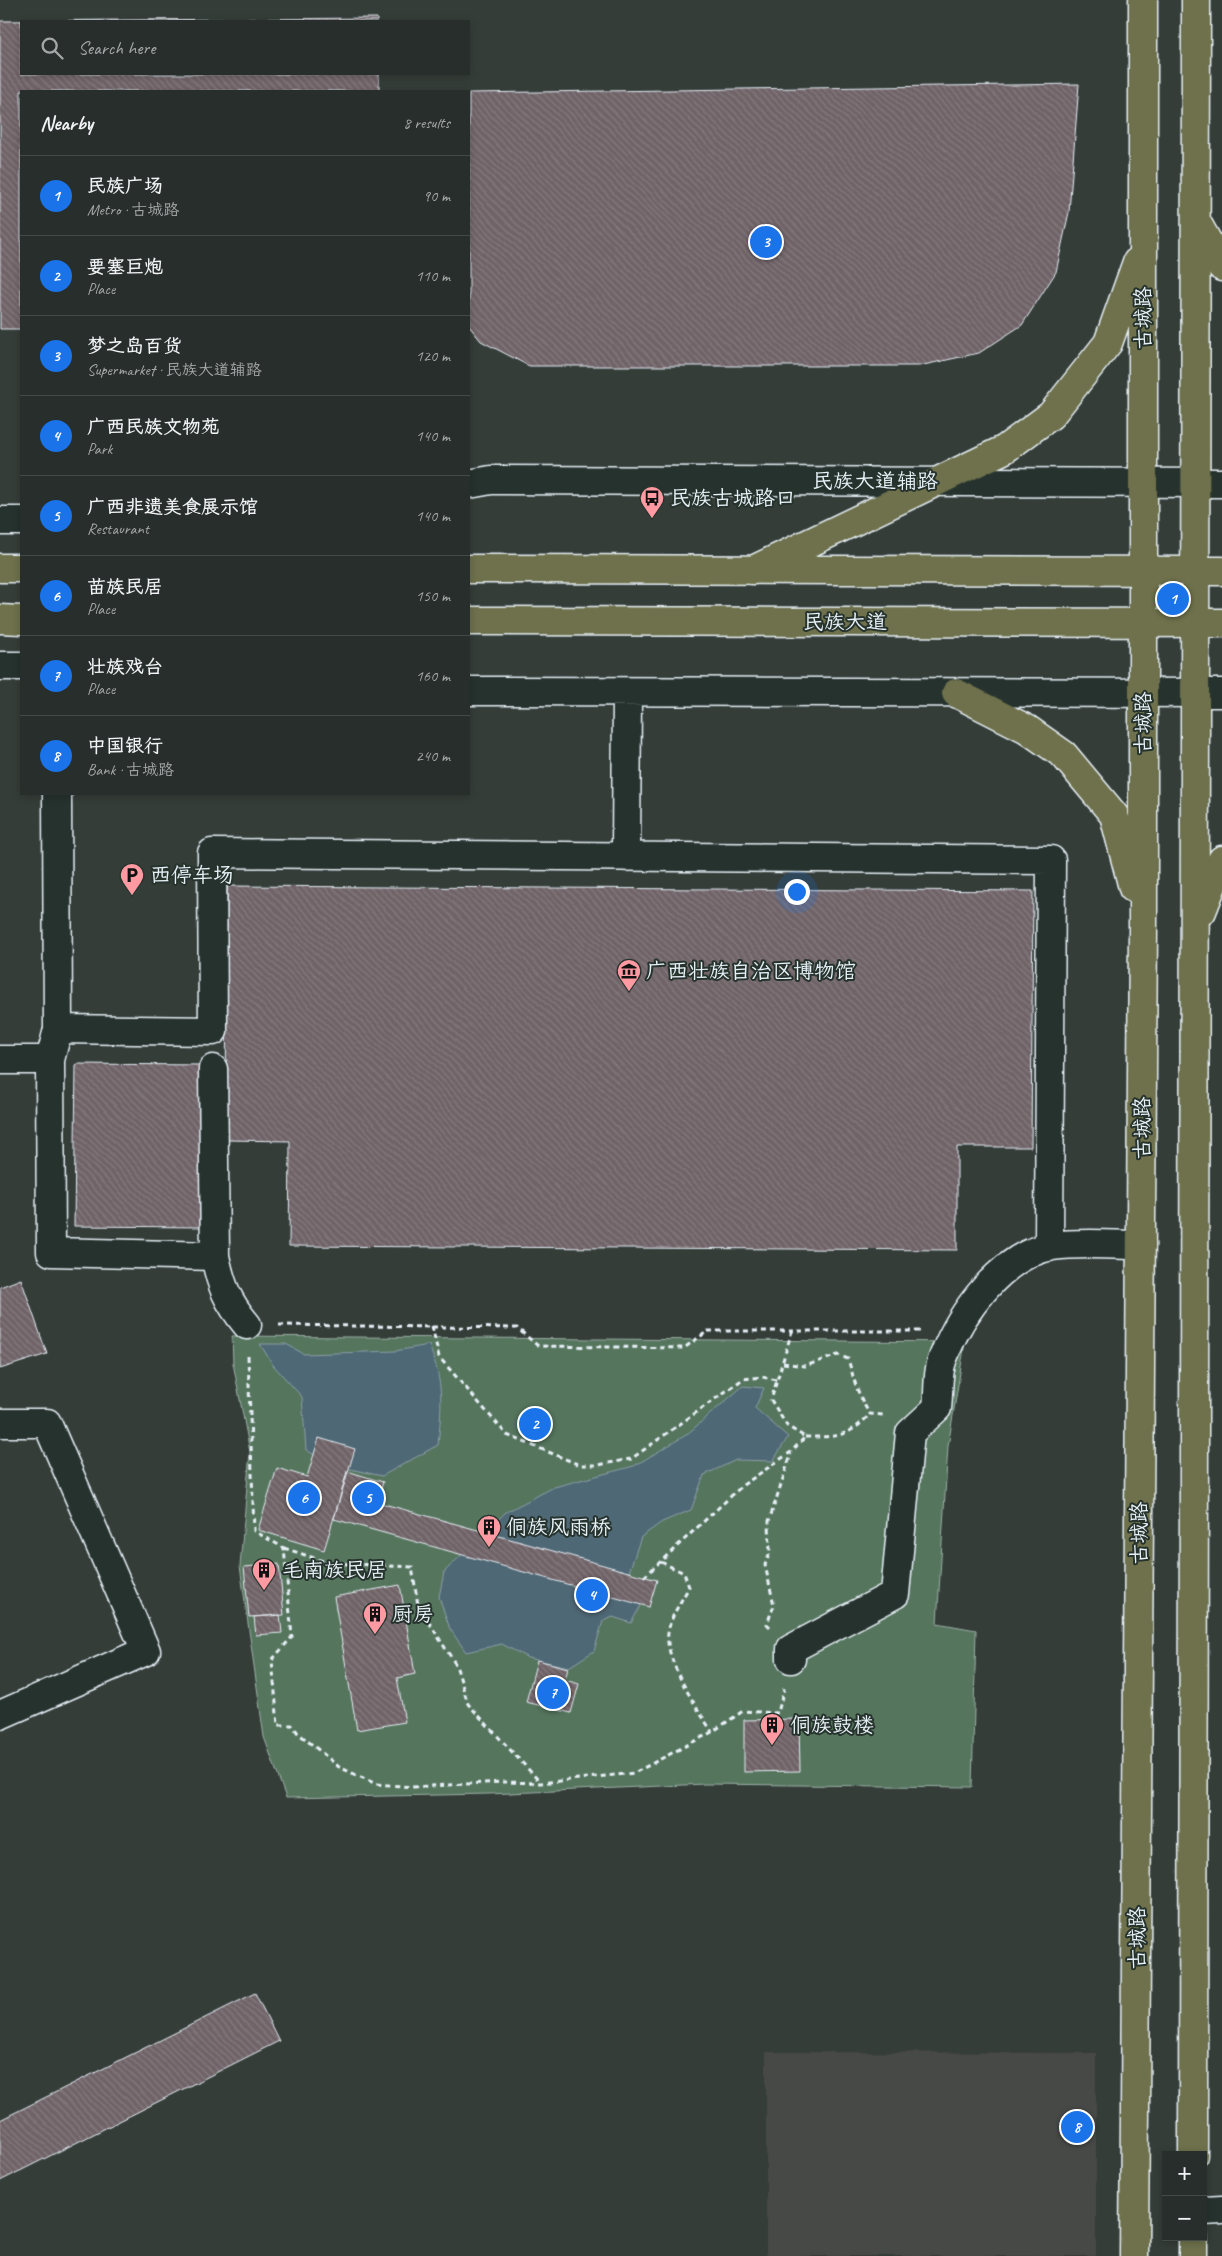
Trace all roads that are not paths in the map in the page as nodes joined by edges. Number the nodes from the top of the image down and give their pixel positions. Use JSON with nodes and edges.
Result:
{"nodes":[{"id":1,"x":1143,"y":0,"type":"edge"},
{"id":2,"x":1196,"y":0,"type":"edge"},
{"id":3,"x":1196,"y":220,"type":"junction"},
{"id":4,"x":1143,"y":244,"type":"junction"},
{"id":5,"x":1222,"y":268,"type":"edge"},
{"id":6,"x":933,"y":482,"type":"junction"},
{"id":7,"x":1143,"y":482,"type":"junction"},
{"id":8,"x":1209,"y":483,"type":"edge"},
{"id":9,"x":470,"y":484,"type":"edge"},
{"id":10,"x":0,"y":521,"type":"edge"},
{"id":11,"x":20,"y":521,"type":"edge"},
{"id":12,"x":0,"y":568,"type":"edge"},
{"id":13,"x":20,"y":568,"type":"edge"},
{"id":14,"x":470,"y":569,"type":"edge"},
{"id":15,"x":753,"y":570,"type":"junction"},
{"id":16,"x":1143,"y":571,"type":"junction"},
{"id":17,"x":1209,"y":571,"type":"edge"},
{"id":18,"x":0,"y":620,"type":"edge"},
{"id":19,"x":20,"y":620,"type":"edge"},
{"id":20,"x":470,"y":621,"type":"edge"},
{"id":21,"x":1143,"y":623,"type":"junction"},
{"id":22,"x":1209,"y":623,"type":"edge"},
{"id":23,"x":0,"y":666,"type":"edge"},
{"id":24,"x":20,"y":666,"type":"edge"},
{"id":25,"x":470,"y":691,"type":"edge"},
{"id":26,"x":627,"y":692,"type":"junction"},
{"id":27,"x":956,"y":693,"type":"junction"},
{"id":28,"x":1143,"y":693,"type":"junction"},
{"id":29,"x":1209,"y":693,"type":"edge"},
{"id":30,"x":57,"y":795,"type":"edge"},
{"id":31,"x":626,"y":857,"type":"junction"},
{"id":32,"x":1222,"y":860,"type":"edge"},
{"id":33,"x":1143,"y":927,"type":"junction"},
{"id":34,"x":1196,"y":927,"type":"junction"},
{"id":35,"x":58,"y":1030,"type":"junction"},
{"id":36,"x":0,"y":1060,"type":"edge"},
{"id":37,"x":50,"y":1060,"type":"junction"},
{"id":38,"x":213,"y":1070,"type":"dead end"},
{"id":39,"x":1141,"y":1245,"type":"junction"},
{"id":40,"x":1049,"y":1247,"type":"junction"},
{"id":41,"x":215,"y":1256,"type":"junction"},
{"id":42,"x":247,"y":1325,"type":"road end"},
{"id":43,"x":0,"y":1423,"type":"edge"},
{"id":44,"x":791,"y":1654,"type":"road end"},
{"id":45,"x":0,"y":1715,"type":"edge"},
{"id":46,"x":1193,"y":2151,"type":"edge"},
{"id":47,"x":1222,"y":2210,"type":"edge"},
{"id":48,"x":1207,"y":2211,"type":"edge"},
{"id":49,"x":1193,"y":2241,"type":"edge"},
{"id":50,"x":1134,"y":2256,"type":"edge"},
{"id":51,"x":1193,"y":2256,"type":"edge"}],
"edges":[{"from":1,"to":4,"type":"main road","name":"古城路"},
{"from":2,"to":3,"type":"main road"},
{"from":3,"to":5,"type":"main road"},
{"from":3,"to":8,"type":"main road"},
{"from":4,"to":6,"type":"main road"},
{"from":4,"to":7,"type":"main road","name":"古城路"},
{"from":6,"to":7,"type":"street","name":"民族大道辅路"},
{"from":6,"to":9,"type":"street","name":"民族大道辅路"},
{"from":6,"to":15,"type":"main road"},
{"from":7,"to":8,"type":"street","name":"民族大道辅路"},
{"from":7,"to":16,"type":"main road","name":"古城路"},
{"from":8,"to":17,"type":"main road"},
{"from":10,"to":11,"type":"street"},
{"from":12,"to":13,"type":"main road"},
{"from":14,"to":15,"type":"main road"},
{"from":15,"to":16,"type":"main road"},
{"from":16,"to":17,"type":"main road"},
{"from":16,"to":21,"type":"main road","name":"古城路"},
{"from":17,"to":22,"type":"main road"},
{"from":18,"to":19,"type":"main road"},
{"from":20,"to":21,"type":"main road","name":"民族大道"},
{"from":21,"to":22,"type":"main road","name":"民族大道"},
{"from":21,"to":28,"type":"main road","name":"古城路"},
{"from":22,"to":29,"type":"main road"},
{"from":23,"to":24,"type":"street"},
{"from":25,"to":26,"type":"street"},
{"from":26,"to":27,"type":"street"},
{"from":26,"to":31,"type":"street"},
{"from":27,"to":28,"type":"street"},
{"from":27,"to":33,"type":"main road"},
{"from":28,"to":29,"type":"street"},
{"from":28,"to":33,"type":"main road","name":"古城路"},
{"from":29,"to":34,"type":"main road"},
{"from":30,"to":35,"type":"street"},
{"from":31,"to":35,"type":"street"},
{"from":31,"to":40,"type":"street"},
{"from":32,"to":34,"type":"main road"},
{"from":33,"to":39,"type":"main road","name":"古城路"},
{"from":34,"to":46,"type":"main road"},
{"from":35,"to":37,"type":"street"},
{"from":36,"to":37,"type":"street"},
{"from":37,"to":41,"type":"street"},
{"from":38,"to":41,"type":"street"},
{"from":39,"to":40,"type":"street"},
{"from":39,"to":50,"type":"main road","name":"古城路"},
{"from":40,"to":44,"type":"street"},
{"from":41,"to":42,"type":"street"},
{"from":43,"to":45,"type":"street"},
{"from":47,"to":48,"type":"street"},
{"from":49,"to":51,"type":"main road"}]}
